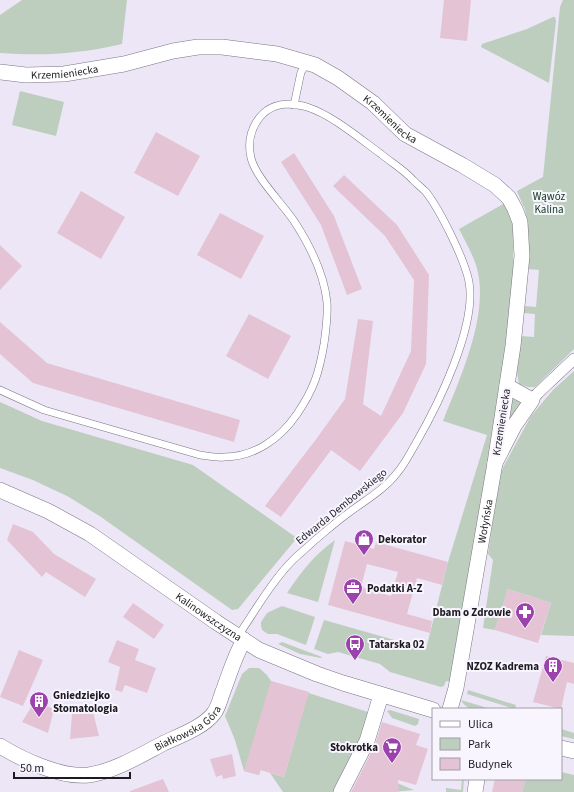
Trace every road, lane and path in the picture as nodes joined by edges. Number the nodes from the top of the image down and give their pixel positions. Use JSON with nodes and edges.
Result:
{"nodes":[{"id":1,"x":307,"y":63,"type":"junction"},
{"id":2,"x":0,"y":72,"type":"edge"},
{"id":3,"x":294,"y":105,"type":"junction"},
{"id":4,"x":574,"y":359,"type":"edge"},
{"id":5,"x":507,"y":386,"type":"junction"},
{"id":6,"x":0,"y":390,"type":"edge"},
{"id":7,"x":532,"y":400,"type":"junction"},
{"id":8,"x":495,"y":462,"type":"junction"},
{"id":9,"x":0,"y":490,"type":"edge"},
{"id":10,"x":241,"y":638,"type":"junction"},
{"id":11,"x":381,"y":695,"type":"junction"},
{"id":12,"x":450,"y":708,"type":"edge"},
{"id":13,"x":432,"y":710,"type":"edge"},
{"id":14,"x":0,"y":746,"type":"edge"},
{"id":15,"x":562,"y":748,"type":"edge"},
{"id":16,"x":574,"y":751,"type":"edge"},
{"id":17,"x":477,"y":780,"type":"edge"},
{"id":18,"x":340,"y":792,"type":"edge"},
{"id":19,"x":475,"y":792,"type":"edge"}],
"edges":[{"from":1,"to":2,"type":"street","name":"Krzemieniecka"},
{"from":1,"to":3,"type":"lane"},
{"from":1,"to":5,"type":"street","name":"Krzemieniecka"},
{"from":3,"to":6,"type":"lane","name":"Edwarda Dembowskiego"},
{"from":3,"to":10,"type":"lane","name":"Edwarda Dembowskiego"},
{"from":4,"to":7,"type":"street","name":"Wołyńska"},
{"from":5,"to":7,"type":"street"},
{"from":5,"to":8,"type":"street","name":"Krzemieniecka"},
{"from":7,"to":8,"type":"street","name":"Wołyńska"},
{"from":8,"to":12,"type":"street","name":"Wołyńska"},
{"from":9,"to":10,"type":"street","name":"Kalinowszczyzna"},
{"from":10,"to":11,"type":"street","name":"Kalinowszczyzna"},
{"from":10,"to":14,"type":"street","name":"Białkowska Góra"},
{"from":11,"to":13,"type":"street","name":"Kalinowszczyzna"},
{"from":11,"to":18,"type":"street"},
{"from":15,"to":16,"type":"street"},
{"from":17,"to":19,"type":"street"}]}
